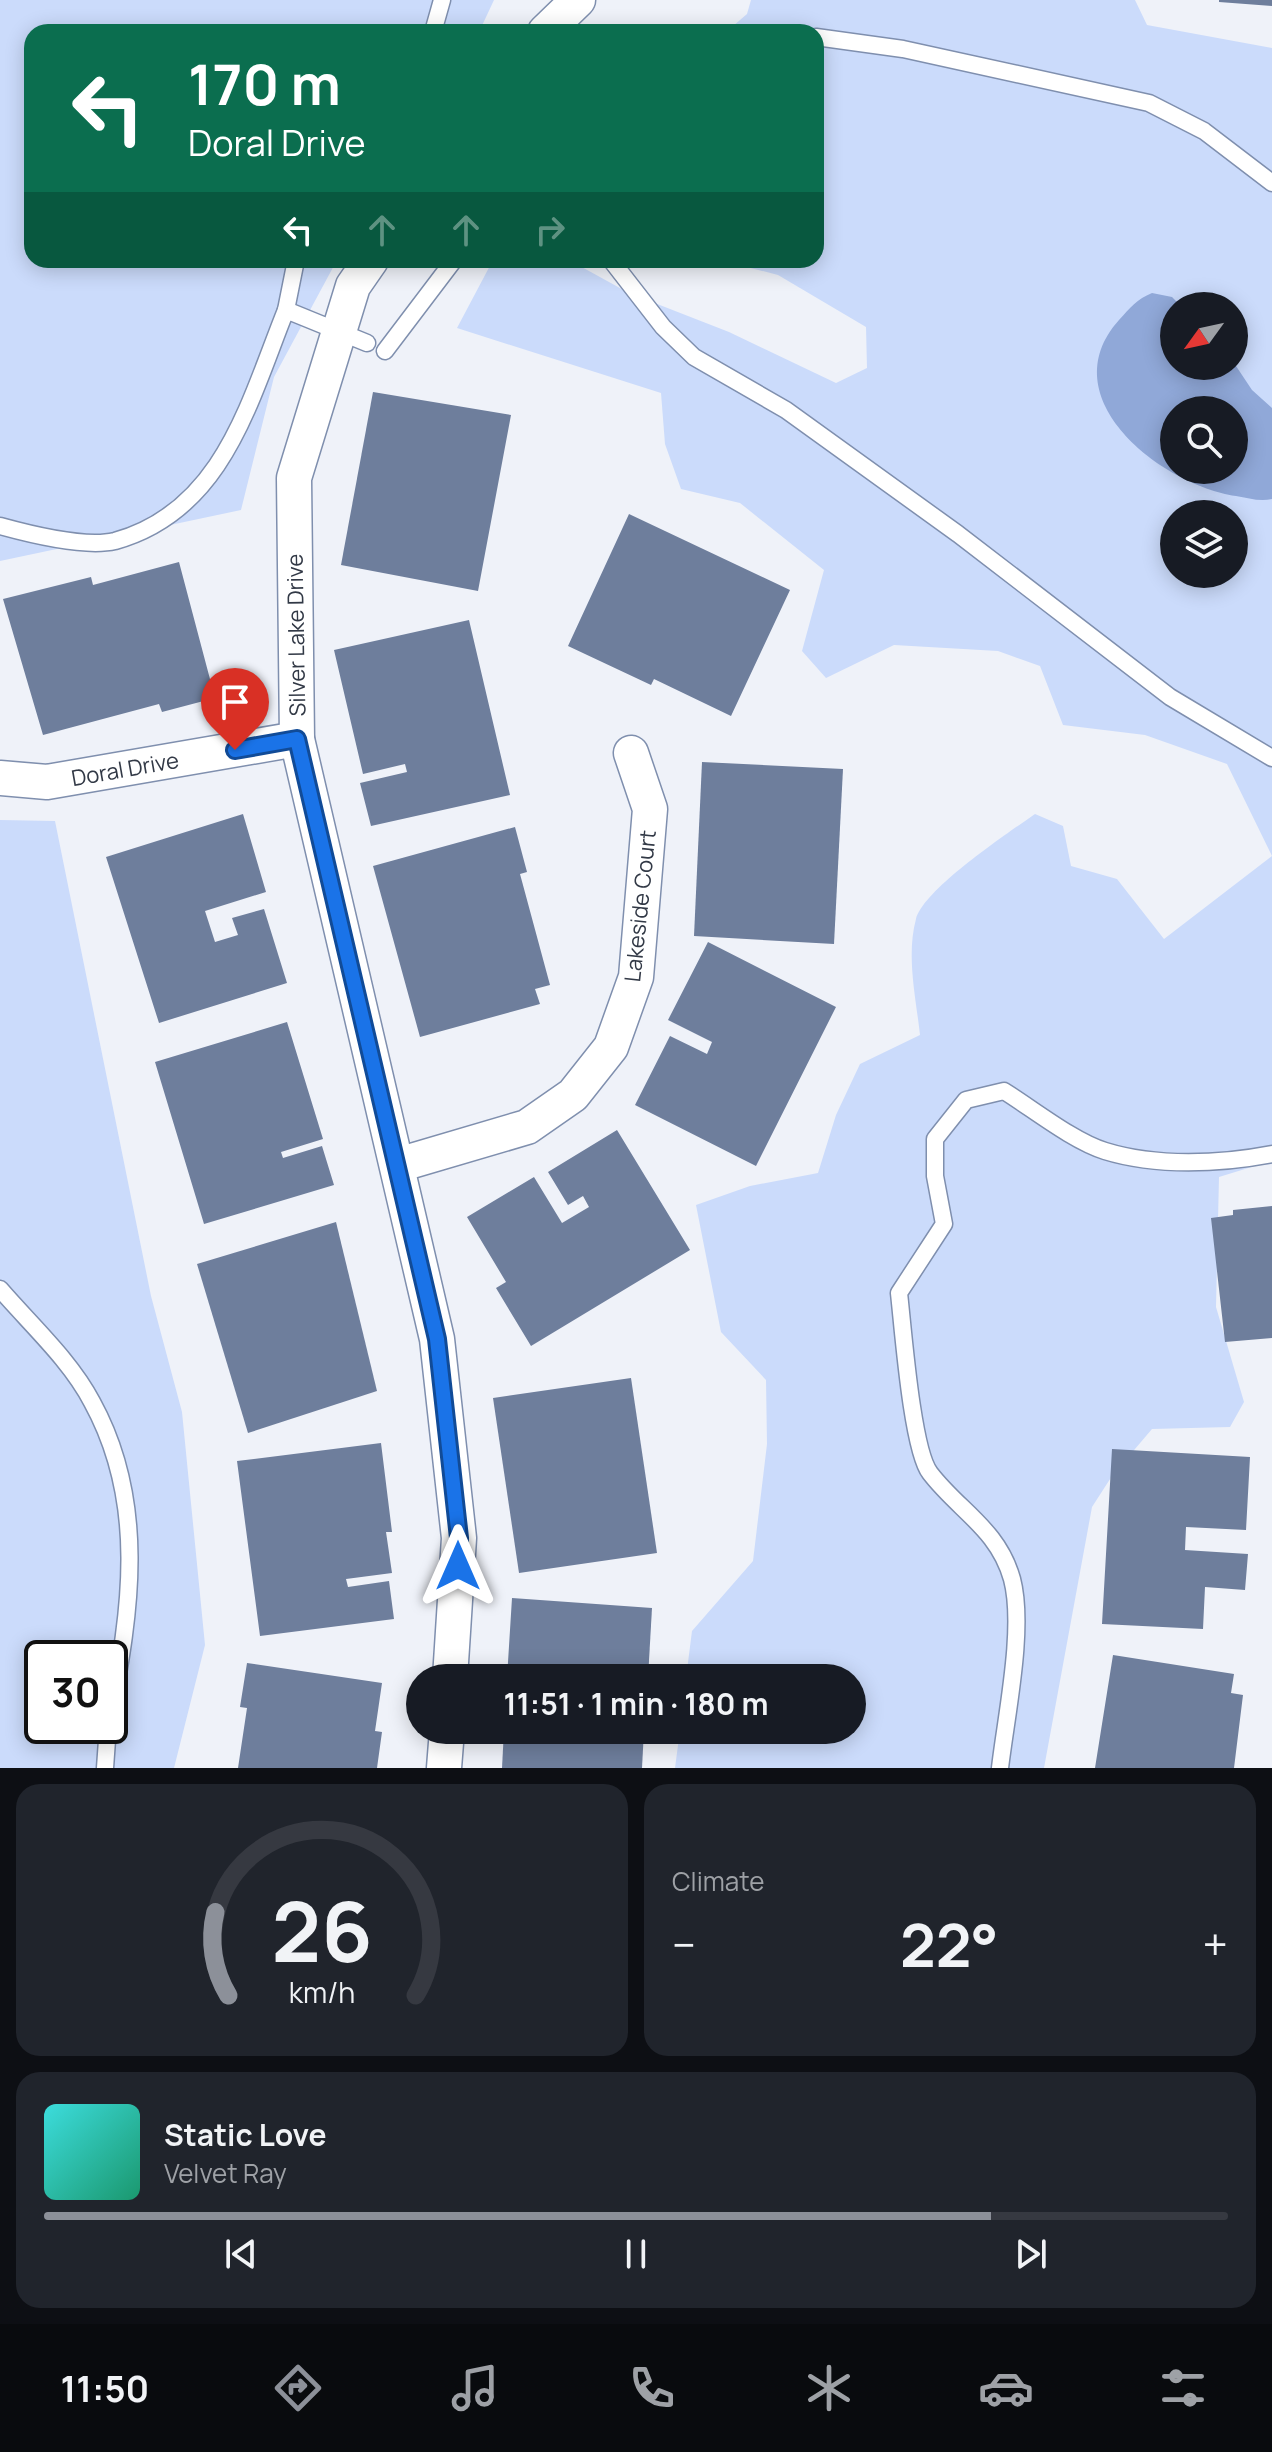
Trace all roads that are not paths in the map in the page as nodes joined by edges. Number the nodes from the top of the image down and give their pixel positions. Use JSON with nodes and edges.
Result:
{"nodes":[{"id":1,"x":442,"y":0,"type":"edge"},
{"id":2,"x":578,"y":0,"type":"edge"},
{"id":3,"x":435,"y":24,"type":"edge"},
{"id":4,"x":553,"y":24,"type":"edge"},
{"id":5,"x":824,"y":38,"type":"edge"},
{"id":6,"x":1272,"y":183,"type":"edge"},
{"id":7,"x":294,"y":268,"type":"edge"},
{"id":8,"x":365,"y":268,"type":"edge"},
{"id":9,"x":448,"y":268,"type":"edge"},
{"id":10,"x":617,"y":268,"type":"edge"},
{"id":11,"x":286,"y":310,"type":"junction"},
{"id":12,"x":352,"y":339,"type":"junction"},
{"id":13,"x":385,"y":351,"type":"dead end"},
{"id":14,"x":0,"y":526,"type":"edge"},
{"id":15,"x":297,"y":739,"type":"junction"},
{"id":16,"x":631,"y":753,"type":"dead end"},
{"id":17,"x":1272,"y":758,"type":"edge"},
{"id":18,"x":0,"y":778,"type":"edge"},
{"id":19,"x":1272,"y":1154,"type":"edge"},
{"id":20,"x":398,"y":1165,"type":"junction"},
{"id":21,"x":0,"y":1289,"type":"edge"},
{"id":22,"x":123,"y":1640,"type":"edge"},
{"id":23,"x":451,"y":1664,"type":"edge"},
{"id":24,"x":107,"y":1744,"type":"edge"},
{"id":25,"x":446,"y":1744,"type":"edge"},
{"id":26,"x":105,"y":1768,"type":"edge"},
{"id":27,"x":444,"y":1768,"type":"edge"},
{"id":28,"x":1000,"y":1768,"type":"edge"}],
"edges":[{"from":1,"to":3,"type":"lane"},
{"from":2,"to":4,"type":"street"},
{"from":5,"to":6,"type":"lane"},
{"from":7,"to":11,"type":"lane"},
{"from":8,"to":12,"type":"street","name":"Silver Lake Drive"},
{"from":9,"to":13,"type":"lane"},
{"from":10,"to":17,"type":"lane"},
{"from":11,"to":12,"type":"lane"},
{"from":11,"to":14,"type":"lane"},
{"from":12,"to":15,"type":"street","name":"Silver Lake Drive"},
{"from":15,"to":18,"type":"street","name":"Doral Drive"},
{"from":15,"to":20,"type":"street","name":"Silver Lake Drive"},
{"from":16,"to":20,"type":"street","name":"Lakeside Court"},
{"from":19,"to":28,"type":"lane"},
{"from":20,"to":23,"type":"street","name":"Silver Lake Drive"},
{"from":21,"to":22,"type":"lane"},
{"from":24,"to":26,"type":"lane"},
{"from":25,"to":27,"type":"street"}]}
